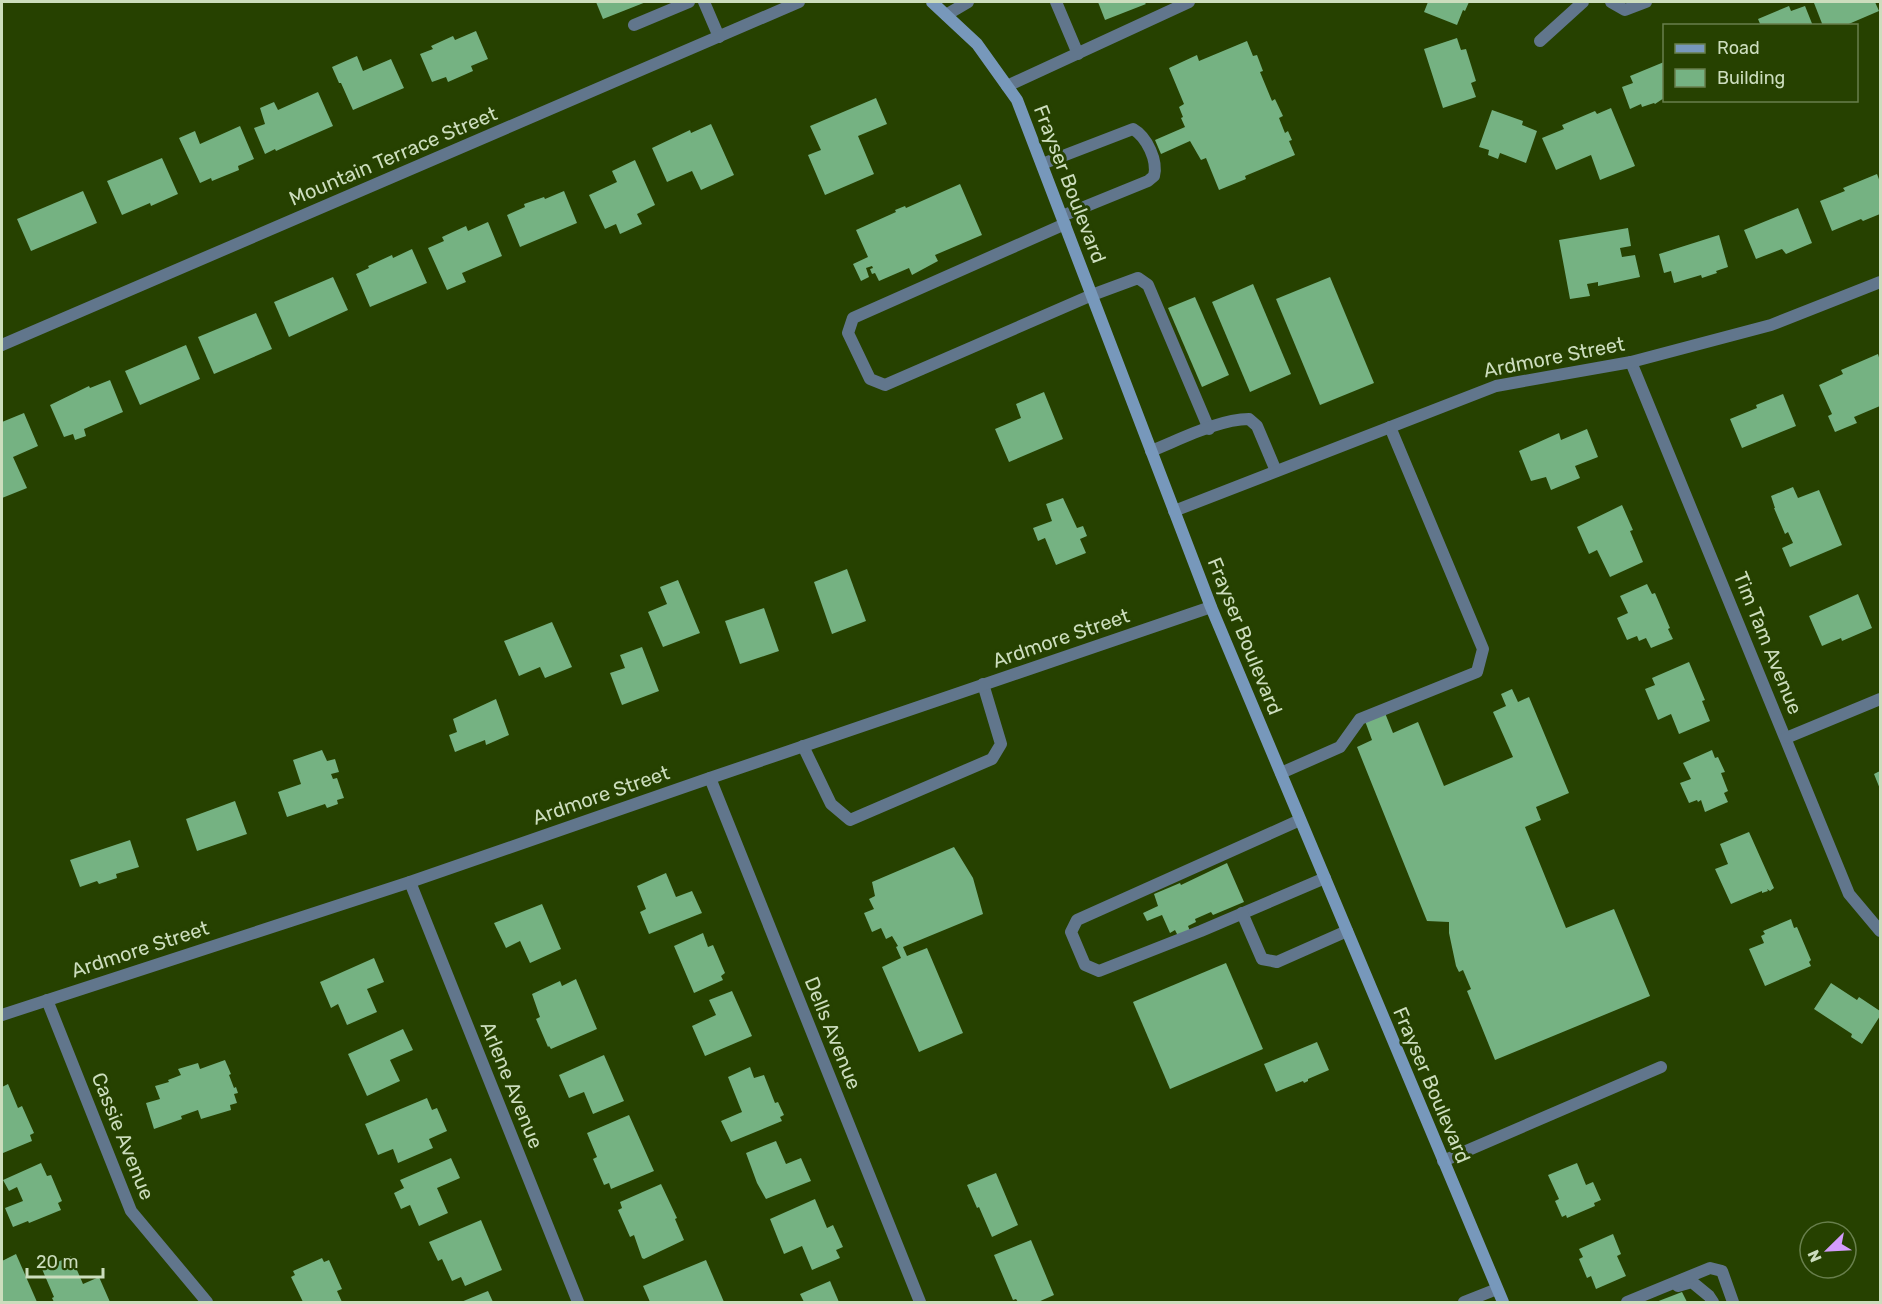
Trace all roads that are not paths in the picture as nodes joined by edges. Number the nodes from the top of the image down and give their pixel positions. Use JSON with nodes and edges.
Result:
{"nodes":[{"id":1,"x":689,"y":2,"type":"edge"},
{"id":2,"x":704,"y":2,"type":"edge"},
{"id":3,"x":799,"y":2,"type":"edge"},
{"id":4,"x":932,"y":2,"type":"edge"},
{"id":5,"x":968,"y":2,"type":"edge"},
{"id":6,"x":1056,"y":2,"type":"edge"},
{"id":7,"x":1189,"y":2,"type":"edge"},
{"id":8,"x":1583,"y":2,"type":"edge"},
{"id":9,"x":1611,"y":2,"type":"edge"},
{"id":10,"x":1646,"y":2,"type":"edge"},
{"id":11,"x":946,"y":15,"type":"junction"},
{"id":12,"x":634,"y":25,"type":"dead end"},
{"id":13,"x":719,"y":37,"type":"junction"},
{"id":14,"x":1540,"y":42,"type":"dead end"},
{"id":15,"x":1078,"y":54,"type":"junction"},
{"id":16,"x":1007,"y":86,"type":"junction"},
{"id":17,"x":1042,"y":164,"type":"junction"},
{"id":18,"x":1063,"y":220,"type":"junction"},
{"id":19,"x":1881,"y":282,"type":"edge"},
{"id":20,"x":1092,"y":295,"type":"junction"},
{"id":21,"x":2,"y":345,"type":"edge"},
{"id":22,"x":1631,"y":362,"type":"junction"},
{"id":23,"x":1390,"y":426,"type":"junction"},
{"id":24,"x":1209,"y":429,"type":"junction"},
{"id":25,"x":1151,"y":451,"type":"junction"},
{"id":26,"x":1276,"y":471,"type":"junction"},
{"id":27,"x":1174,"y":511,"type":"junction"},
{"id":28,"x":1211,"y":607,"type":"junction"},
{"id":29,"x":983,"y":684,"type":"junction"},
{"id":30,"x":1881,"y":699,"type":"edge"},
{"id":31,"x":1786,"y":738,"type":"junction"},
{"id":32,"x":803,"y":746,"type":"junction"},
{"id":33,"x":1281,"y":773,"type":"junction"},
{"id":34,"x":710,"y":778,"type":"junction"},
{"id":35,"x":1300,"y":820,"type":"junction"},
{"id":36,"x":1325,"y":878,"type":"junction"},
{"id":37,"x":410,"y":882,"type":"junction"},
{"id":38,"x":1242,"y":913,"type":"junction"},
{"id":39,"x":1347,"y":931,"type":"junction"},
{"id":40,"x":1881,"y":931,"type":"edge"},
{"id":41,"x":47,"y":1000,"type":"junction"},
{"id":42,"x":2,"y":1015,"type":"edge"},
{"id":43,"x":1661,"y":1066,"type":"dead end"},
{"id":44,"x":1443,"y":1161,"type":"junction"},
{"id":45,"x":1497,"y":1289,"type":"junction"},
{"id":46,"x":207,"y":1302,"type":"edge"},
{"id":47,"x":578,"y":1302,"type":"edge"},
{"id":48,"x":920,"y":1302,"type":"edge"},
{"id":49,"x":1464,"y":1302,"type":"edge"},
{"id":50,"x":1503,"y":1302,"type":"edge"},
{"id":51,"x":1627,"y":1302,"type":"edge"},
{"id":52,"x":1647,"y":1302,"type":"edge"},
{"id":53,"x":1713,"y":1302,"type":"edge"},
{"id":54,"x":1733,"y":1302,"type":"edge"}],
"edges":[{"from":1,"to":12,"type":"street"},
{"from":2,"to":13,"type":"street"},
{"from":3,"to":13,"type":"street","name":"Mountain Terrace Street"},
{"from":4,"to":11,"type":"main road","name":"Frayser Boulevard"},
{"from":5,"to":11,"type":"street"},
{"from":6,"to":15,"type":"street"},
{"from":7,"to":15,"type":"street"},
{"from":8,"to":14,"type":"street"},
{"from":9,"to":10,"type":"street"},
{"from":11,"to":16,"type":"main road","name":"Frayser Boulevard"},
{"from":13,"to":21,"type":"street","name":"Mountain Terrace Street"},
{"from":15,"to":16,"type":"street"},
{"from":16,"to":17,"type":"main road","name":"Frayser Boulevard"},
{"from":17,"to":18,"type":"main road","name":"Frayser Boulevard"},
{"from":17,"to":18,"type":"street"},
{"from":18,"to":20,"type":"main road","name":"Frayser Boulevard"},
{"from":18,"to":20,"type":"street"},
{"from":19,"to":22,"type":"street","name":"Ardmore Street"},
{"from":20,"to":24,"type":"street"},
{"from":20,"to":25,"type":"main road","name":"Frayser Boulevard"},
{"from":22,"to":23,"type":"street","name":"Ardmore Street"},
{"from":22,"to":31,"type":"street","name":"Tim Tam Avenue"},
{"from":23,"to":26,"type":"street","name":"Ardmore Street"},
{"from":23,"to":33,"type":"street"},
{"from":24,"to":25,"type":"street"},
{"from":24,"to":26,"type":"street"},
{"from":25,"to":27,"type":"main road","name":"Frayser Boulevard"},
{"from":26,"to":27,"type":"street","name":"Ardmore Street"},
{"from":27,"to":28,"type":"main road","name":"Frayser Boulevard"},
{"from":28,"to":29,"type":"street","name":"Ardmore Street"},
{"from":28,"to":33,"type":"main road","name":"Frayser Boulevard"},
{"from":29,"to":32,"type":"street","name":"Ardmore Street"},
{"from":29,"to":32,"type":"street"},
{"from":30,"to":31,"type":"street"},
{"from":31,"to":40,"type":"street","name":"Tim Tam Avenue"},
{"from":32,"to":34,"type":"street","name":"Ardmore Street"},
{"from":33,"to":35,"type":"main road","name":"Frayser Boulevard"},
{"from":34,"to":37,"type":"street","name":"Ardmore Street"},
{"from":34,"to":48,"type":"street","name":"Dells Avenue"},
{"from":35,"to":36,"type":"main road","name":"Frayser Boulevard"},
{"from":35,"to":38,"type":"street"},
{"from":36,"to":38,"type":"street"},
{"from":36,"to":39,"type":"main road","name":"Frayser Boulevard"},
{"from":37,"to":41,"type":"street","name":"Ardmore Street"},
{"from":37,"to":47,"type":"street","name":"Arlene Avenue"},
{"from":38,"to":39,"type":"street"},
{"from":39,"to":44,"type":"main road","name":"Frayser Boulevard"},
{"from":41,"to":42,"type":"street","name":"Ardmore Street"},
{"from":41,"to":46,"type":"street","name":"Cassie Avenue"},
{"from":43,"to":44,"type":"street"},
{"from":44,"to":45,"type":"main road","name":"Frayser Boulevard"},
{"from":45,"to":49,"type":"street"},
{"from":45,"to":50,"type":"main road","name":"Frayser Boulevard"},
{"from":51,"to":54,"type":"street"},
{"from":52,"to":53,"type":"street"}]}
